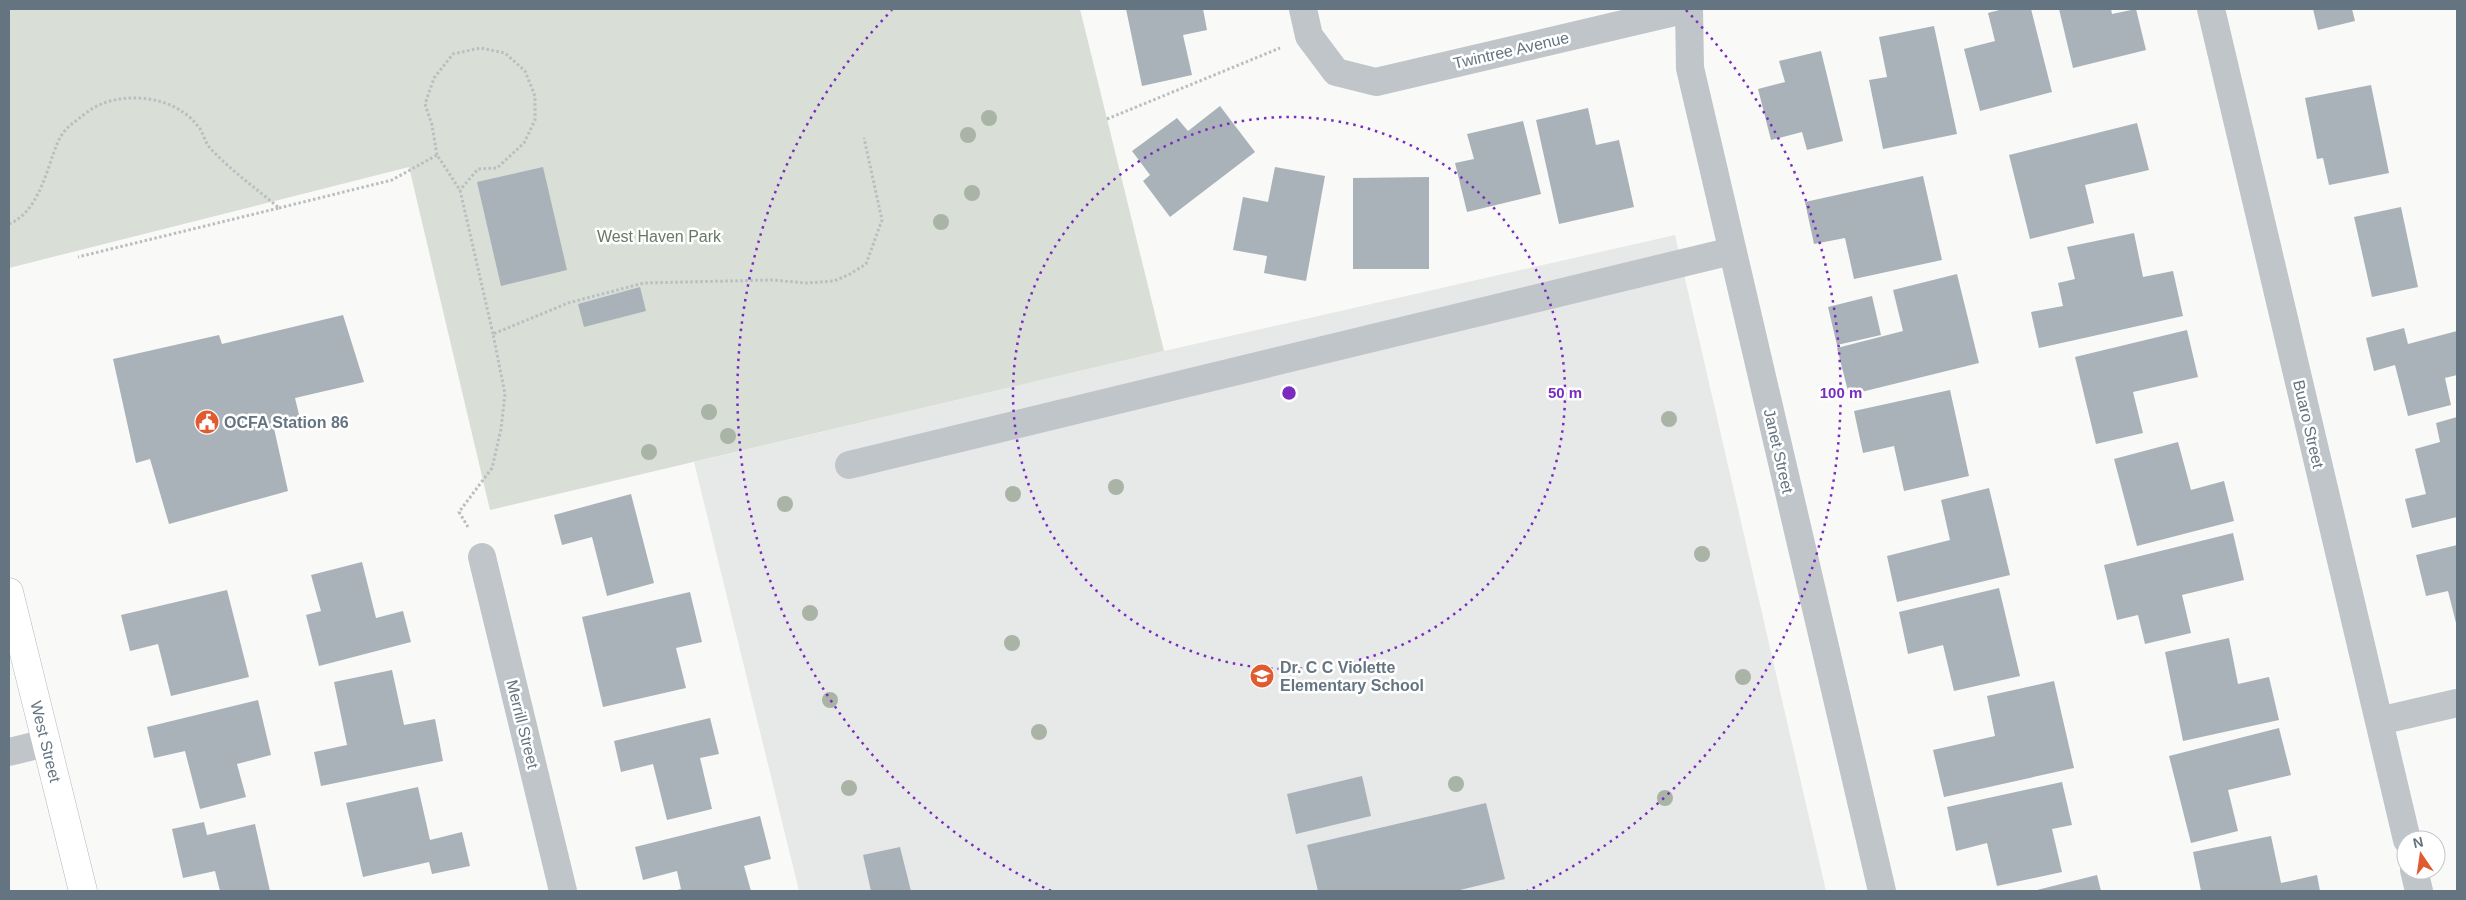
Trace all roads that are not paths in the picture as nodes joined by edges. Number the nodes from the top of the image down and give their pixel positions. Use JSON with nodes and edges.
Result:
{"nodes":[{"id":1,"x":1303,"y":9,"type":"edge"},
{"id":2,"x":1688,"y":9,"type":"edge"},
{"id":3,"x":2211,"y":9,"type":"edge"},
{"id":4,"x":1732,"y":251,"type":"junction"},
{"id":5,"x":849,"y":466,"type":"dead end"},
{"id":6,"x":482,"y":557,"type":"road end"},
{"id":7,"x":9,"y":592,"type":"edge"},
{"id":8,"x":2457,"y":703,"type":"edge"},
{"id":9,"x":2379,"y":721,"type":"junction"},
{"id":10,"x":46,"y":743,"type":"junction"},
{"id":11,"x":9,"y":752,"type":"edge"},
{"id":12,"x":2405,"y":830,"type":"edge"},
{"id":13,"x":83,"y":891,"type":"edge"},
{"id":14,"x":564,"y":891,"type":"edge"},
{"id":15,"x":1882,"y":891,"type":"edge"}],
"edges":[{"from":1,"to":2,"type":"street","name":"Twintree Avenue"},
{"from":2,"to":4,"type":"street","name":"Janet Street"},
{"from":3,"to":9,"type":"street","name":"Buaro Street"},
{"from":4,"to":5,"type":"street"},
{"from":4,"to":15,"type":"street","name":"Janet Street"},
{"from":6,"to":14,"type":"street","name":"Merrill Street"},
{"from":7,"to":10,"type":"main road","name":"West Street"},
{"from":8,"to":9,"type":"street"},
{"from":9,"to":12,"type":"street","name":"Buaro Street"},
{"from":10,"to":11,"type":"street"},
{"from":10,"to":13,"type":"main road","name":"West Street"}]}
